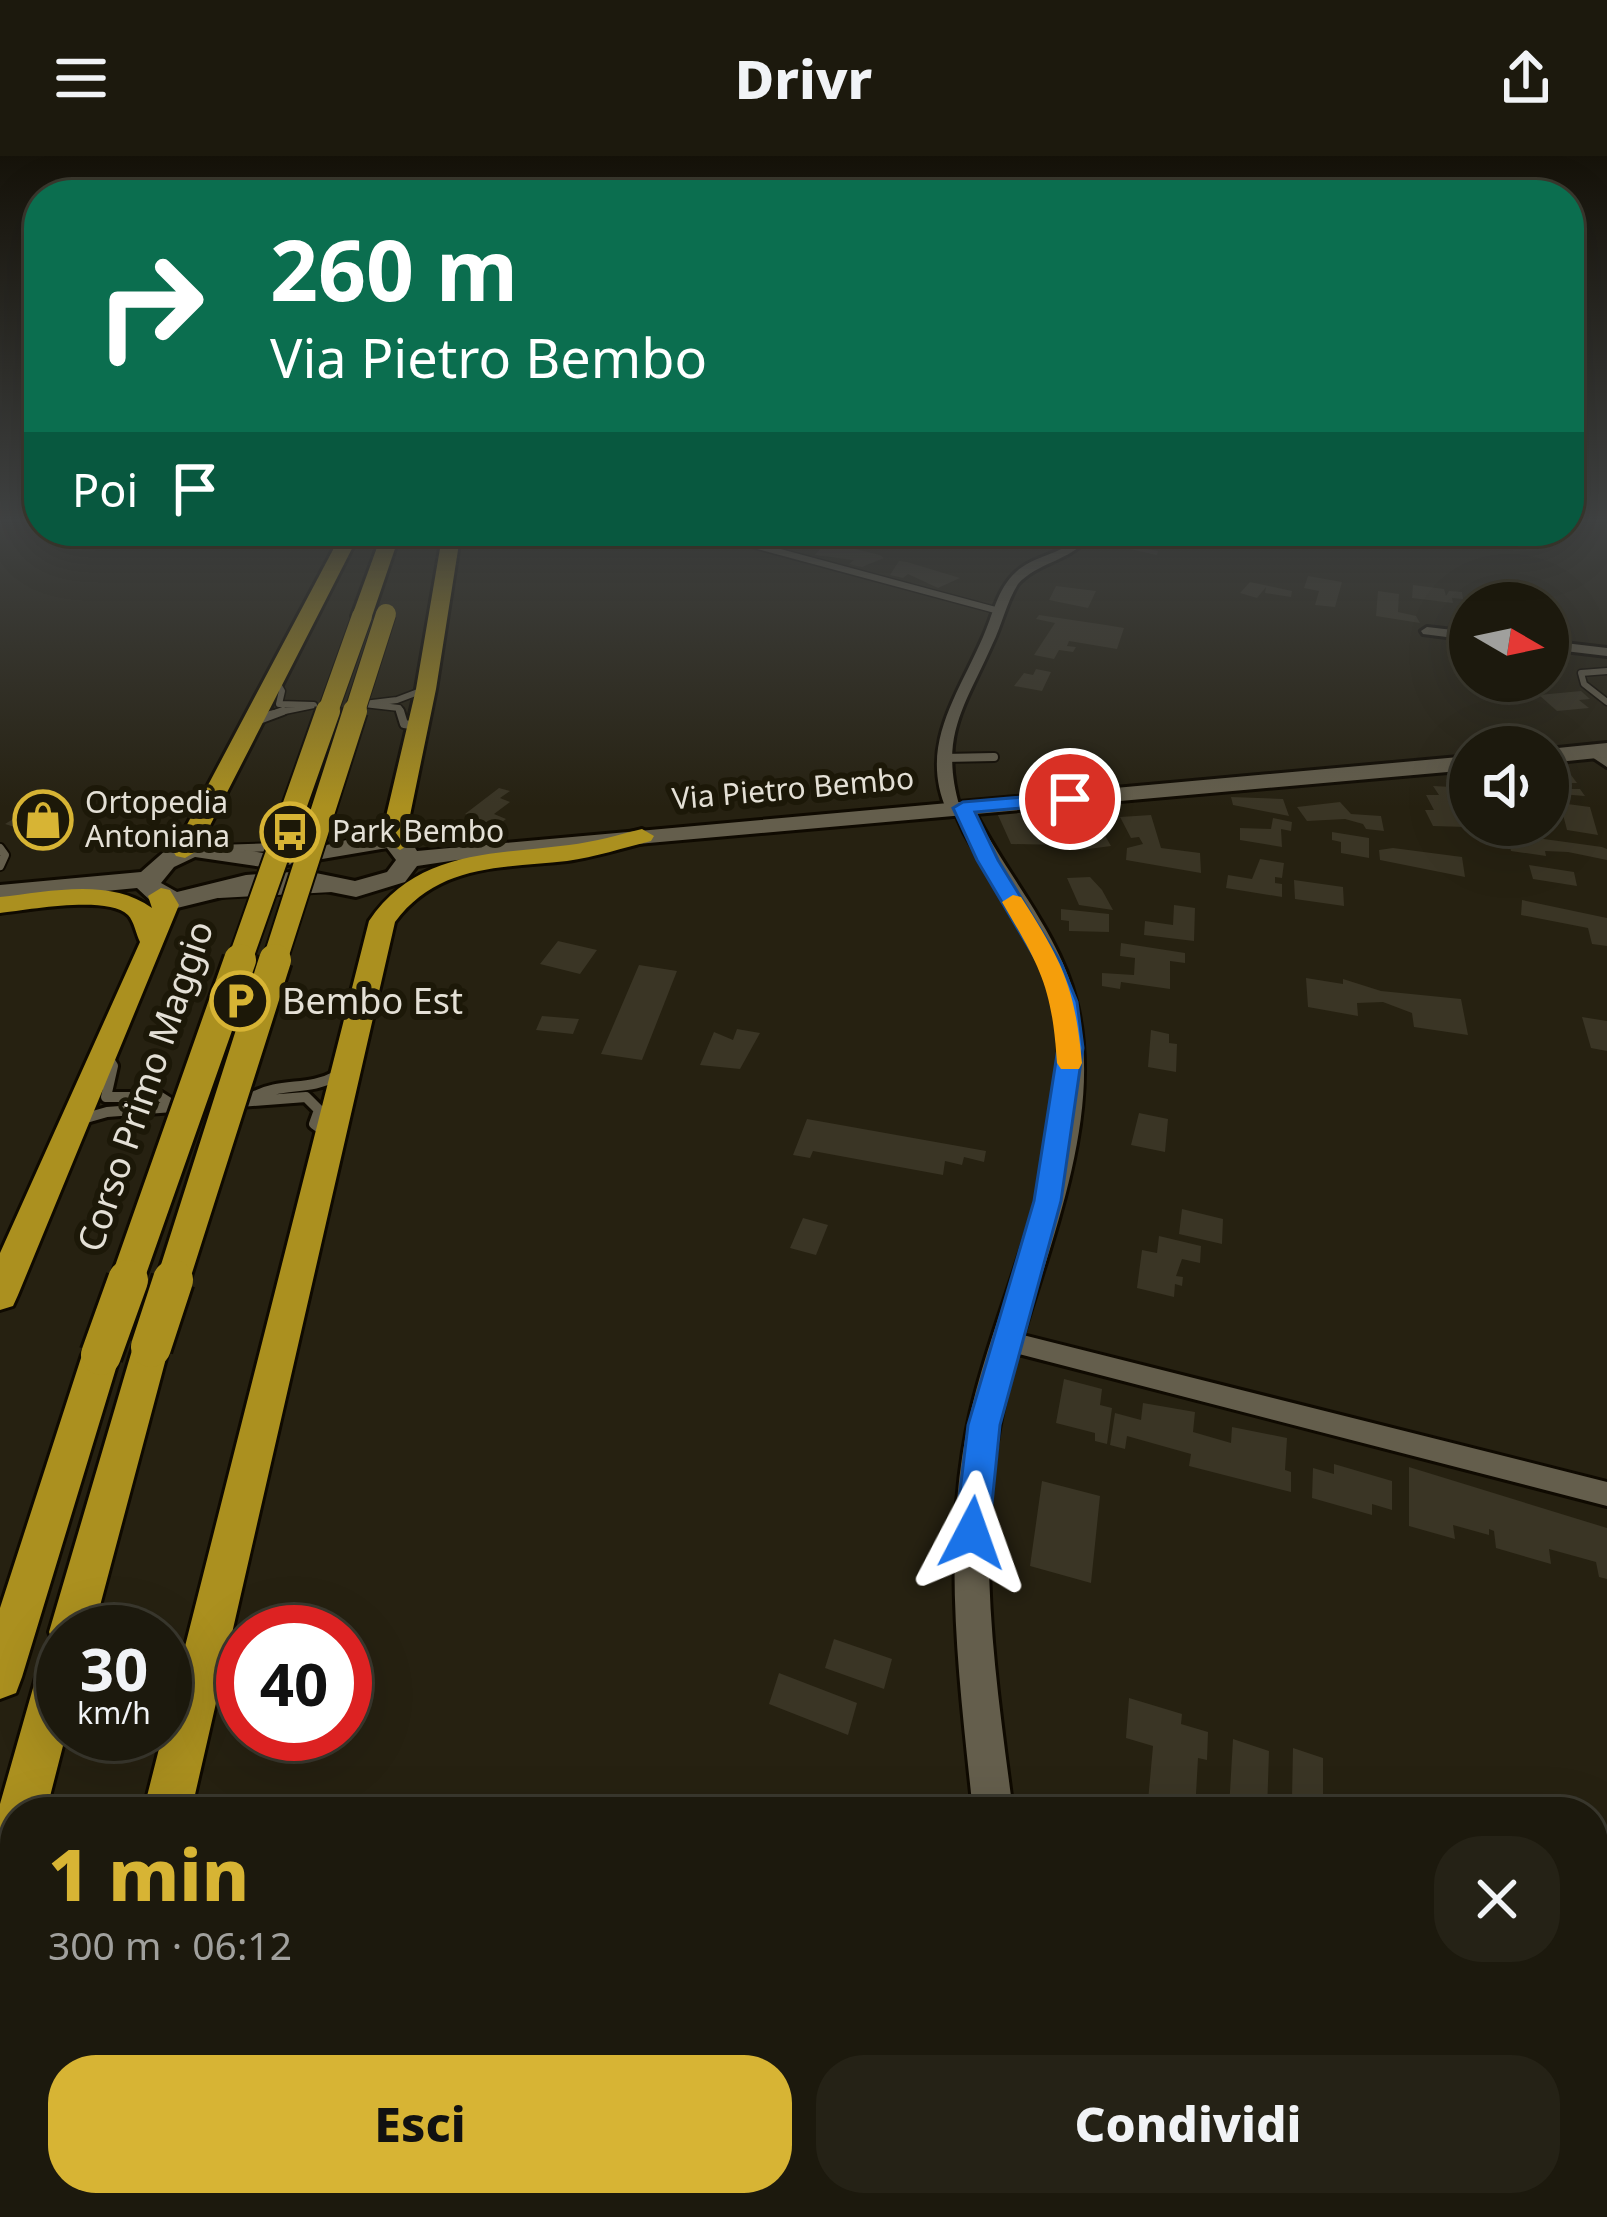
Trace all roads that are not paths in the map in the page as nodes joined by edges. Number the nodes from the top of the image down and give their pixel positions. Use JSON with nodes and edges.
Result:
{"nodes":[{"id":1,"x":309,"y":615,"type":"edge"},
{"id":2,"x":377,"y":615,"type":"edge"},
{"id":3,"x":378,"y":615,"type":"edge"},
{"id":4,"x":438,"y":615,"type":"edge"},
{"id":5,"x":997,"y":615,"type":"edge"},
{"id":6,"x":1427,"y":631,"type":"dead end"},
{"id":7,"x":1449,"y":634,"type":"edge"},
{"id":8,"x":1569,"y":647,"type":"edge"},
{"id":9,"x":1607,"y":652,"type":"edge"},
{"id":10,"x":1607,"y":671,"type":"edge"},
{"id":11,"x":276,"y":681,"type":"junction"},
{"id":12,"x":425,"y":688,"type":"junction"},
{"id":13,"x":1607,"y":702,"type":"edge"},
{"id":14,"x":364,"y":704,"type":"junction"},
{"id":15,"x":314,"y":705,"type":"junction"},
{"id":16,"x":418,"y":726,"type":"junction"},
{"id":17,"x":253,"y":728,"type":"junction"},
{"id":18,"x":1603,"y":755,"type":"edge"},
{"id":19,"x":1569,"y":756,"type":"edge"},
{"id":20,"x":994,"y":757,"type":"dead end"},
{"id":21,"x":944,"y":758,"type":"junction"},
{"id":22,"x":1449,"y":765,"type":"edge"},
{"id":23,"x":958,"y":808,"type":"junction"},
{"id":24,"x":642,"y":836,"type":"junction"},
{"id":25,"x":0,"y":848,"type":"edge"},
{"id":26,"x":184,"y":851,"type":"junction"},
{"id":27,"x":404,"y":851,"type":"junction"},
{"id":28,"x":0,"y":866,"type":"edge"},
{"id":29,"x":384,"y":883,"type":"junction"},
{"id":30,"x":155,"y":888,"type":"junction"},
{"id":31,"x":0,"y":892,"type":"edge"},
{"id":32,"x":0,"y":905,"type":"edge"},
{"id":33,"x":382,"y":921,"type":"junction"},
{"id":34,"x":152,"y":938,"type":"junction"},
{"id":35,"x":102,"y":1052,"type":"junction"},
{"id":36,"x":348,"y":1066,"type":"junction"},
{"id":37,"x":244,"y":1101,"type":"junction"},
{"id":38,"x":176,"y":1106,"type":"junction"},
{"id":39,"x":69,"y":1129,"type":"junction"},
{"id":40,"x":331,"y":1135,"type":"junction"},
{"id":41,"x":0,"y":1295,"type":"edge"},
{"id":42,"x":1007,"y":1341,"type":"junction"},
{"id":43,"x":1607,"y":1495,"type":"edge"},
{"id":44,"x":79,"y":1605,"type":"edge"},
{"id":45,"x":0,"y":1677,"type":"edge"},
{"id":46,"x":36,"y":1760,"type":"edge"},
{"id":47,"x":26,"y":1797,"type":"edge"},
{"id":48,"x":171,"y":1797,"type":"edge"},
{"id":49,"x":991,"y":1797,"type":"edge"}],
"edges":[{"from":1,"to":11,"type":"highway"},
{"from":2,"to":45,"type":"highway","name":"Corso Primo Maggio","bridge":true},
{"from":3,"to":44,"type":"highway","name":"Corso Primo Maggio","bridge":true},
{"from":4,"to":12,"type":"highway"},
{"from":5,"to":21,"type":"street"},
{"from":6,"to":7,"type":"street"},
{"from":8,"to":9,"type":"street"},
{"from":10,"to":13,"type":"lane"},
{"from":11,"to":15,"type":"lane"},
{"from":11,"to":17,"type":"highway"},
{"from":12,"to":14,"type":"lane"},
{"from":12,"to":16,"type":"highway"},
{"from":14,"to":15,"type":"lane"},
{"from":14,"to":16,"type":"lane"},
{"from":15,"to":17,"type":"lane"},
{"from":16,"to":27,"type":"highway"},
{"from":17,"to":26,"type":"highway"},
{"from":18,"to":19,"type":"main road"},
{"from":20,"to":21,"type":"lane"},
{"from":21,"to":23,"type":"street"},
{"from":22,"to":23,"type":"main road","name":"Via Pietro Bembo"},
{"from":23,"to":24,"type":"main road","name":"Via Pietro Bembo"},
{"from":23,"to":42,"type":"street"},
{"from":24,"to":27,"type":"main road","name":"Via Pietro Bembo"},
{"from":24,"to":33,"type":"highway"},
{"from":25,"to":28,"type":"lane"},
{"from":26,"to":27,"type":"main road","name":"Via Pietro Bembo"},
{"from":26,"to":30,"type":"main road"},
{"from":27,"to":29,"type":"main road"},
{"from":29,"to":30,"type":"main road"},
{"from":29,"to":33,"type":"highway"},
{"from":30,"to":31,"type":"main road"},
{"from":30,"to":34,"type":"highway"},
{"from":32,"to":34,"type":"highway"},
{"from":33,"to":36,"type":"highway"},
{"from":34,"to":35,"type":"highway"},
{"from":35,"to":38,"type":"lane"},
{"from":35,"to":39,"type":"highway"},
{"from":36,"to":37,"type":"lane"},
{"from":36,"to":40,"type":"highway"},
{"from":37,"to":38,"type":"lane"},
{"from":37,"to":40,"type":"lane"},
{"from":38,"to":39,"type":"lane"},
{"from":39,"to":41,"type":"highway"},
{"from":40,"to":48,"type":"highway"},
{"from":42,"to":43,"type":"street"},
{"from":42,"to":49,"type":"street"},
{"from":46,"to":47,"type":"highway"}]}
